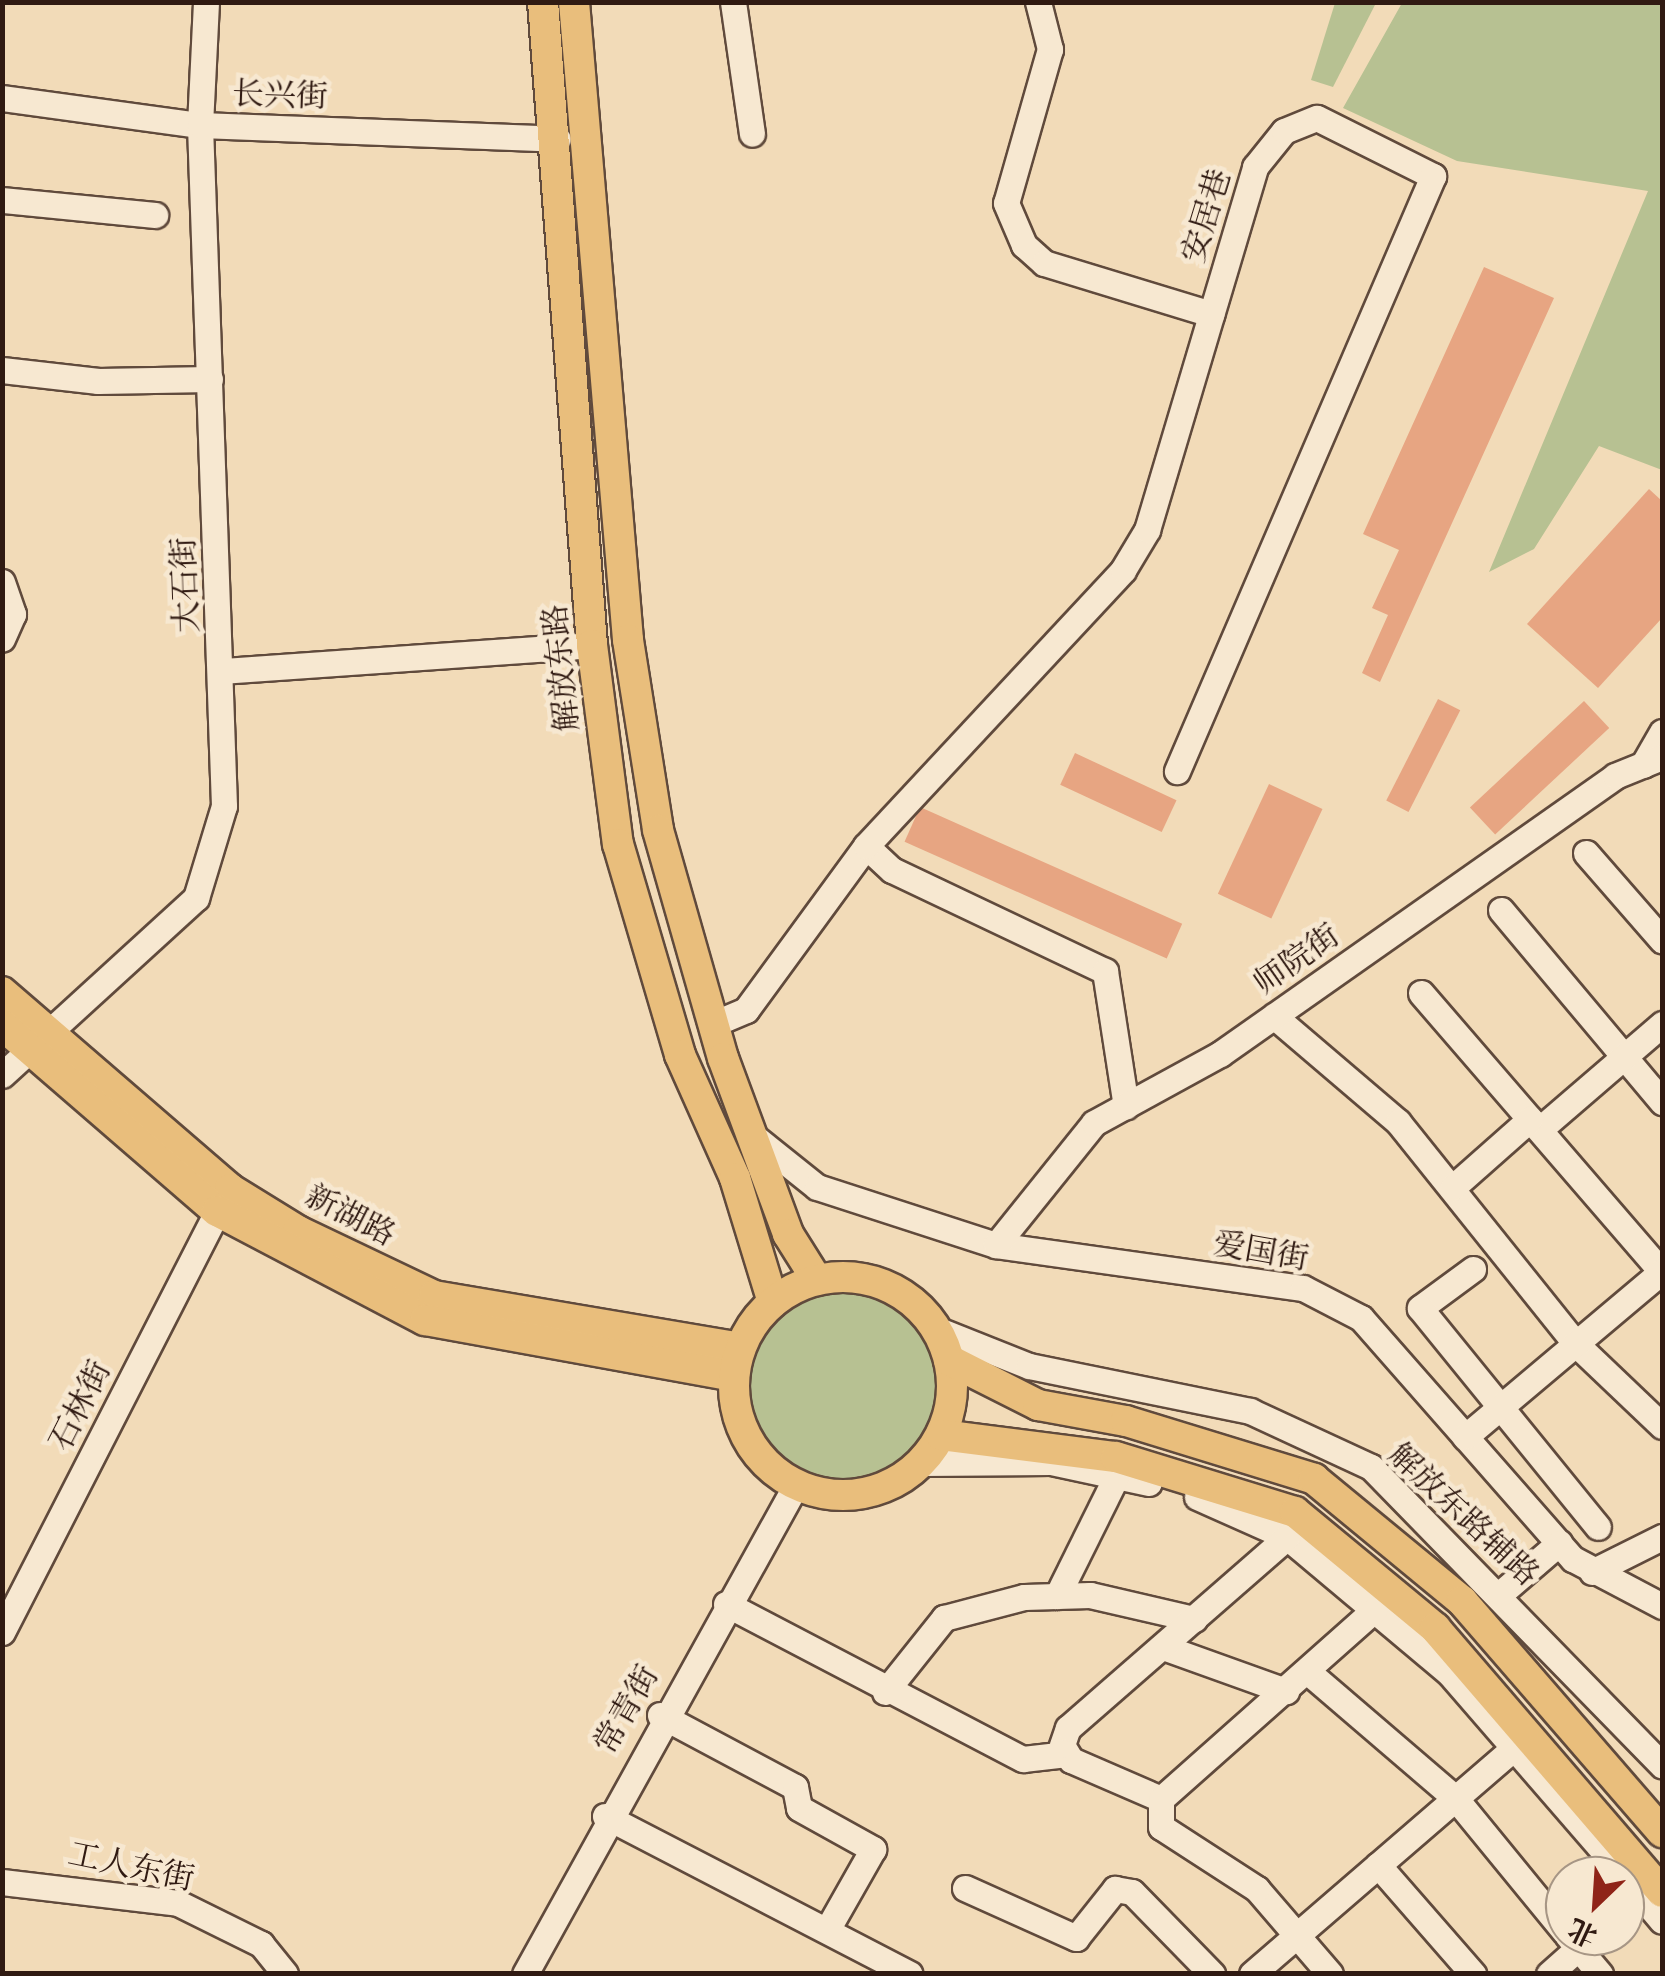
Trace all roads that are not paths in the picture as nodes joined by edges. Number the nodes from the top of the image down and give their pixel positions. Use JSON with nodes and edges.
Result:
{"nodes":[{"id":1,"x":206,"y":2,"type":"edge"},
{"id":2,"x":543,"y":2,"type":"edge"},
{"id":3,"x":574,"y":2,"type":"edge"},
{"id":4,"x":734,"y":2,"type":"edge"},
{"id":5,"x":1038,"y":2,"type":"edge"},
{"id":6,"x":2,"y":98,"type":"edge"},
{"id":7,"x":200,"y":125,"type":"junction"},
{"id":8,"x":752,"y":134,"type":"dead end"},
{"id":9,"x":558,"y":139,"type":"junction"},
{"id":10,"x":2,"y":200,"type":"edge"},
{"id":11,"x":155,"y":215,"type":"dead end"},
{"id":12,"x":1211,"y":314,"type":"junction"},
{"id":13,"x":2,"y":370,"type":"edge"},
{"id":14,"x":210,"y":379,"type":"junction"},
{"id":15,"x":2,"y":582,"type":"edge"},
{"id":16,"x":2,"y":640,"type":"edge"},
{"id":17,"x":592,"y":645,"type":"junction"},
{"id":18,"x":222,"y":671,"type":"junction"},
{"id":19,"x":1662,"y":732,"type":"edge"},
{"id":20,"x":1653,"y":761,"type":"edge"},
{"id":21,"x":1178,"y":772,"type":"dead end"},
{"id":22,"x":866,"y":846,"type":"junction"},
{"id":23,"x":1586,"y":853,"type":"dead end"},
{"id":24,"x":1501,"y":910,"type":"dead end"},
{"id":25,"x":1662,"y":940,"type":"edge"},
{"id":26,"x":2,"y":992,"type":"edge"},
{"id":27,"x":1421,"y":993,"type":"dead end"},
{"id":28,"x":1274,"y":1016,"type":"junction"},
{"id":29,"x":713,"y":1024,"type":"junction"},
{"id":30,"x":1662,"y":1024,"type":"edge"},
{"id":31,"x":2,"y":1025,"type":"edge"},
{"id":32,"x":40,"y":1041,"type":"junction"},
{"id":33,"x":1624,"y":1058,"type":"junction"},
{"id":34,"x":2,"y":1075,"type":"edge"},
{"id":35,"x":1662,"y":1102,"type":"edge"},
{"id":36,"x":1126,"y":1106,"type":"junction"},
{"id":37,"x":1535,"y":1124,"type":"junction"},
{"id":38,"x":752,"y":1135,"type":"junction"},
{"id":39,"x":1452,"y":1188,"type":"junction"},
{"id":40,"x":224,"y":1200,"type":"junction"},
{"id":41,"x":996,"y":1245,"type":"junction"},
{"id":42,"x":1473,"y":1269,"type":"dead end"},
{"id":43,"x":1662,"y":1271,"type":"edge"},
{"id":44,"x":817,"y":1280,"type":"junction"},
{"id":45,"x":773,"y":1302,"type":"junction"},
{"id":46,"x":936,"y":1328,"type":"junction"},
{"id":47,"x":1576,"y":1344,"type":"junction"},
{"id":48,"x":949,"y":1360,"type":"junction"},
{"id":49,"x":737,"y":1362,"type":"junction"},
{"id":50,"x":1498,"y":1410,"type":"junction"},
{"id":51,"x":1662,"y":1426,"type":"edge"},
{"id":52,"x":942,"y":1435,"type":"junction"},
{"id":53,"x":1466,"y":1436,"type":"junction"},
{"id":54,"x":922,"y":1462,"type":"junction"},
{"id":55,"x":1118,"y":1473,"type":"junction"},
{"id":56,"x":796,"y":1485,"type":"junction"},
{"id":57,"x":1598,"y":1527,"type":"dead end"},
{"id":58,"x":1287,"y":1537,"type":"junction"},
{"id":59,"x":1662,"y":1537,"type":"edge"},
{"id":60,"x":1560,"y":1543,"type":"junction"},
{"id":61,"x":1592,"y":1572,"type":"junction"},
{"id":62,"x":1501,"y":1593,"type":"junction"},
{"id":63,"x":1057,"y":1596,"type":"junction"},
{"id":64,"x":726,"y":1604,"type":"junction"},
{"id":65,"x":1662,"y":1606,"type":"edge"},
{"id":66,"x":1374,"y":1610,"type":"junction"},
{"id":67,"x":1194,"y":1620,"type":"junction"},
{"id":68,"x":2,"y":1632,"type":"edge"},
{"id":69,"x":1163,"y":1647,"type":"junction"},
{"id":70,"x":1308,"y":1672,"type":"junction"},
{"id":71,"x":1286,"y":1691,"type":"junction"},
{"id":72,"x":885,"y":1692,"type":"junction"},
{"id":73,"x":660,"y":1716,"type":"junction"},
{"id":74,"x":1515,"y":1747,"type":"junction"},
{"id":75,"x":1067,"y":1754,"type":"junction"},
{"id":76,"x":1662,"y":1765,"type":"edge"},
{"id":77,"x":1456,"y":1799,"type":"junction"},
{"id":78,"x":1161,"y":1800,"type":"junction"},
{"id":79,"x":605,"y":1816,"type":"junction"},
{"id":80,"x":1662,"y":1832,"type":"edge"},
{"id":81,"x":1607,"y":1856,"type":"edge"},
{"id":82,"x":1610,"y":1856,"type":"edge"},
{"id":83,"x":1378,"y":1865,"type":"junction"},
{"id":84,"x":2,"y":1882,"type":"edge"},
{"id":85,"x":965,"y":1888,"type":"dead end"},
{"id":86,"x":1645,"y":1901,"type":"edge"},
{"id":87,"x":1545,"y":1902,"type":"edge"},
{"id":88,"x":1662,"y":1921,"type":"edge"},
{"id":89,"x":827,"y":1930,"type":"junction"},
{"id":90,"x":1296,"y":1935,"type":"junction"},
{"id":91,"x":533,"y":1970,"type":"edge"},
{"id":92,"x":285,"y":1974,"type":"edge"},
{"id":93,"x":910,"y":1974,"type":"edge"},
{"id":94,"x":1212,"y":1974,"type":"edge"},
{"id":95,"x":1252,"y":1974,"type":"edge"},
{"id":96,"x":1330,"y":1974,"type":"edge"},
{"id":97,"x":1474,"y":1974,"type":"edge"}],
"edges":[{"from":1,"to":7,"type":"street","name":"大石街"},
{"from":2,"to":9,"type":"main road","name":"解放东路"},
{"from":3,"to":29,"type":"main road"},
{"from":4,"to":8,"type":"street"},
{"from":5,"to":12,"type":"street"},
{"from":6,"to":7,"type":"street","name":"长兴街"},
{"from":7,"to":9,"type":"street","name":"长兴街"},
{"from":7,"to":14,"type":"street","name":"大石街"},
{"from":9,"to":17,"type":"main road","name":"解放东路"},
{"from":10,"to":11,"type":"street"},
{"from":12,"to":21,"type":"street","name":"安居巷"},
{"from":12,"to":22,"type":"street","name":"安居巷"},
{"from":13,"to":14,"type":"street"},
{"from":14,"to":18,"type":"street","name":"大石街"},
{"from":15,"to":16,"type":"street"},
{"from":17,"to":18,"type":"street"},
{"from":17,"to":45,"type":"main road","name":"解放东路"},
{"from":18,"to":32,"type":"street","name":"大石街"},
{"from":19,"to":20,"type":"street"},
{"from":20,"to":28,"type":"street","name":"师院街"},
{"from":22,"to":29,"type":"street","name":"安居巷"},
{"from":22,"to":36,"type":"street"},
{"from":23,"to":25,"type":"street"},
{"from":24,"to":33,"type":"street"},
{"from":26,"to":32,"type":"main road","name":"新湖路"},
{"from":27,"to":37,"type":"street"},
{"from":28,"to":36,"type":"street","name":"师院街"},
{"from":28,"to":39,"type":"street"},
{"from":29,"to":38,"type":"main road"},
{"from":30,"to":33,"type":"street"},
{"from":31,"to":32,"type":"main road","name":"新湖路"},
{"from":32,"to":34,"type":"street","name":"大石街"},
{"from":32,"to":40,"type":"main road","name":"新湖路"},
{"from":33,"to":35,"type":"street"},
{"from":33,"to":37,"type":"street"},
{"from":36,"to":41,"type":"street","name":"师院街"},
{"from":37,"to":39,"type":"street"},
{"from":37,"to":43,"type":"street"},
{"from":38,"to":41,"type":"street","name":"爱国街"},
{"from":38,"to":44,"type":"main road"},
{"from":39,"to":47,"type":"street"},
{"from":40,"to":49,"type":"main road","name":"新湖路"},
{"from":40,"to":68,"type":"street","name":"石林街"},
{"from":41,"to":53,"type":"street","name":"爱国街"},
{"from":42,"to":50,"type":"street"},
{"from":43,"to":47,"type":"street"},
{"from":44,"to":45,"type":"main road"},
{"from":44,"to":46,"type":"main road"},
{"from":45,"to":49,"type":"main road"},
{"from":46,"to":48,"type":"main road"},
{"from":46,"to":62,"type":"street","name":"解放东路辅路"},
{"from":47,"to":50,"type":"street"},
{"from":47,"to":51,"type":"street"},
{"from":48,"to":52,"type":"main road"},
{"from":48,"to":80,"type":"main road"},
{"from":49,"to":56,"type":"main road"},
{"from":50,"to":53,"type":"street"},
{"from":50,"to":57,"type":"street"},
{"from":52,"to":54,"type":"main road"},
{"from":52,"to":82,"type":"main road"},
{"from":53,"to":60,"type":"street","name":"爱国街"},
{"from":54,"to":55,"type":"street"},
{"from":54,"to":56,"type":"main road"},
{"from":55,"to":58,"type":"street"},
{"from":55,"to":63,"type":"street"},
{"from":56,"to":64,"type":"street","name":"常青街"},
{"from":58,"to":66,"type":"street"},
{"from":58,"to":67,"type":"street"},
{"from":59,"to":61,"type":"street"},
{"from":60,"to":61,"type":"street","name":"爱国街"},
{"from":60,"to":62,"type":"street"},
{"from":61,"to":65,"type":"street","name":"爱国街"},
{"from":62,"to":76,"type":"street","name":"解放东路辅路"},
{"from":63,"to":67,"type":"street"},
{"from":63,"to":72,"type":"street"},
{"from":64,"to":72,"type":"street"},
{"from":64,"to":73,"type":"street","name":"常青街"},
{"from":66,"to":70,"type":"street"},
{"from":66,"to":74,"type":"street"},
{"from":67,"to":69,"type":"street"},
{"from":69,"to":71,"type":"street"},
{"from":69,"to":75,"type":"street"},
{"from":70,"to":71,"type":"street"},
{"from":70,"to":77,"type":"street"},
{"from":71,"to":78,"type":"street"},
{"from":72,"to":75,"type":"street"},
{"from":73,"to":79,"type":"street","name":"常青街"},
{"from":73,"to":89,"type":"street"},
{"from":74,"to":77,"type":"street"},
{"from":74,"to":81,"type":"street"},
{"from":75,"to":78,"type":"street"},
{"from":77,"to":83,"type":"street"},
{"from":77,"to":87,"type":"street"},
{"from":78,"to":90,"type":"street"},
{"from":79,"to":89,"type":"street"},
{"from":79,"to":91,"type":"street","name":"常青街"},
{"from":83,"to":90,"type":"street"},
{"from":83,"to":97,"type":"street"},
{"from":84,"to":92,"type":"street","name":"工人东街"},
{"from":85,"to":94,"type":"street"},
{"from":86,"to":88,"type":"street"},
{"from":89,"to":93,"type":"street"},
{"from":90,"to":95,"type":"street"},
{"from":90,"to":96,"type":"street"}]}
